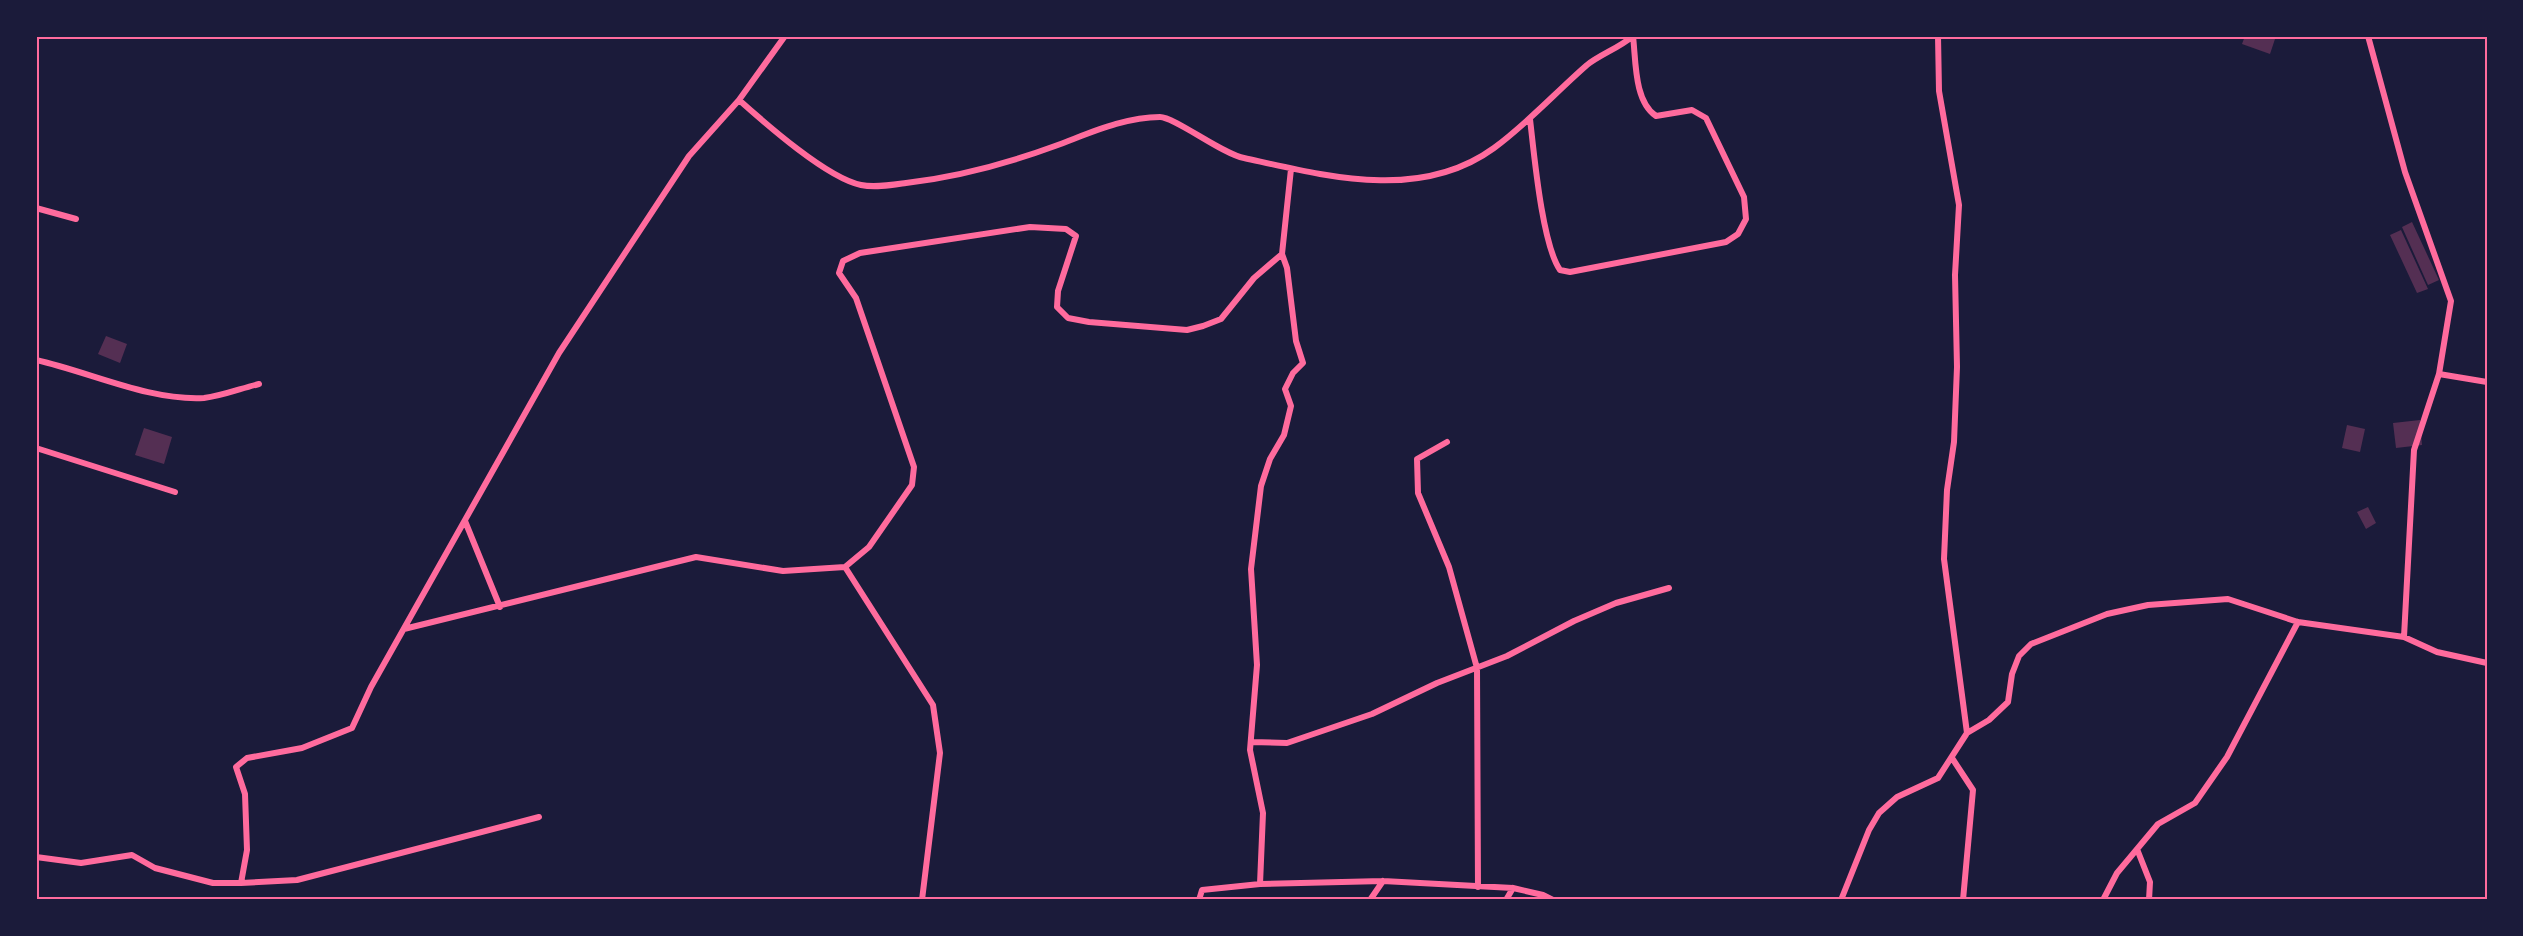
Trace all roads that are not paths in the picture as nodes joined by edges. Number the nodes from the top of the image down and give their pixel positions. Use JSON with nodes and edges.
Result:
{"nodes":[{"id":1,"x":785,"y":36,"type":"edge"},
{"id":2,"x":1633,"y":36,"type":"edge"},
{"id":3,"x":1938,"y":36,"type":"edge"},
{"id":4,"x":2368,"y":36,"type":"edge"},
{"id":5,"x":739,"y":100,"type":"junction"},
{"id":6,"x":1530,"y":119,"type":"junction"},
{"id":7,"x":1291,"y":169,"type":"junction"},
{"id":8,"x":36,"y":208,"type":"edge"},
{"id":9,"x":76,"y":219,"type":"dead end"},
{"id":10,"x":1282,"y":254,"type":"junction"},
{"id":11,"x":36,"y":360,"type":"edge"},
{"id":12,"x":2439,"y":374,"type":"junction"},
{"id":13,"x":2487,"y":382,"type":"edge"},
{"id":14,"x":259,"y":384,"type":"dead end"},
{"id":15,"x":1447,"y":442,"type":"dead end"},
{"id":16,"x":36,"y":448,"type":"edge"},
{"id":17,"x":176,"y":492,"type":"dead end"},
{"id":18,"x":465,"y":521,"type":"junction"},
{"id":19,"x":845,"y":567,"type":"junction"},
{"id":20,"x":1669,"y":588,"type":"dead end"},
{"id":21,"x":500,"y":607,"type":"junction"},
{"id":22,"x":2298,"y":622,"type":"junction"},
{"id":23,"x":404,"y":629,"type":"junction"},
{"id":24,"x":2404,"y":637,"type":"junction"},
{"id":25,"x":2487,"y":663,"type":"edge"},
{"id":26,"x":1478,"y":668,"type":"junction"},
{"id":27,"x":1967,"y":733,"type":"junction"},
{"id":28,"x":1251,"y":742,"type":"junction"},
{"id":29,"x":1952,"y":758,"type":"junction"},
{"id":30,"x":539,"y":817,"type":"dead end"},
{"id":31,"x":2137,"y":849,"type":"junction"},
{"id":32,"x":36,"y":857,"type":"edge"},
{"id":33,"x":1383,"y":881,"type":"junction"},
{"id":34,"x":241,"y":883,"type":"junction"},
{"id":35,"x":1260,"y":884,"type":"junction"},
{"id":36,"x":1478,"y":887,"type":"junction"},
{"id":37,"x":1514,"y":888,"type":"junction"},
{"id":38,"x":922,"y":900,"type":"edge"},
{"id":39,"x":1199,"y":900,"type":"edge"},
{"id":40,"x":1370,"y":900,"type":"edge"},
{"id":41,"x":1506,"y":900,"type":"edge"},
{"id":42,"x":1553,"y":900,"type":"edge"},
{"id":43,"x":1841,"y":900,"type":"edge"},
{"id":44,"x":1963,"y":900,"type":"edge"},
{"id":45,"x":2103,"y":900,"type":"edge"},
{"id":46,"x":2149,"y":900,"type":"edge"}],
"edges":[{"from":1,"to":5,"type":"street"},
{"from":2,"to":6,"type":"street"},
{"from":2,"to":6,"type":"street"},
{"from":3,"to":27,"type":"street"},
{"from":4,"to":12,"type":"street"},
{"from":5,"to":7,"type":"street"},
{"from":5,"to":18,"type":"street"},
{"from":6,"to":7,"type":"street"},
{"from":7,"to":10,"type":"street"},
{"from":8,"to":9,"type":"street"},
{"from":10,"to":19,"type":"street"},
{"from":10,"to":28,"type":"street"},
{"from":11,"to":14,"type":"street"},
{"from":12,"to":13,"type":"street"},
{"from":12,"to":24,"type":"street"},
{"from":15,"to":26,"type":"street"},
{"from":16,"to":17,"type":"street"},
{"from":18,"to":21,"type":"street"},
{"from":18,"to":23,"type":"street"},
{"from":19,"to":21,"type":"street"},
{"from":19,"to":38,"type":"street"},
{"from":20,"to":26,"type":"street"},
{"from":21,"to":23,"type":"street"},
{"from":22,"to":24,"type":"street"},
{"from":22,"to":27,"type":"street"},
{"from":22,"to":31,"type":"street"},
{"from":23,"to":34,"type":"street"},
{"from":24,"to":25,"type":"street"},
{"from":26,"to":28,"type":"street"},
{"from":26,"to":36,"type":"street"},
{"from":27,"to":29,"type":"street"},
{"from":28,"to":35,"type":"street"},
{"from":29,"to":43,"type":"street"},
{"from":29,"to":44,"type":"street"},
{"from":30,"to":34,"type":"street"},
{"from":31,"to":45,"type":"street"},
{"from":31,"to":46,"type":"street"},
{"from":32,"to":34,"type":"street"},
{"from":33,"to":35,"type":"street"},
{"from":33,"to":36,"type":"street"},
{"from":33,"to":40,"type":"street"},
{"from":35,"to":39,"type":"street"},
{"from":36,"to":37,"type":"street"},
{"from":37,"to":41,"type":"street"},
{"from":37,"to":42,"type":"street"}]}
